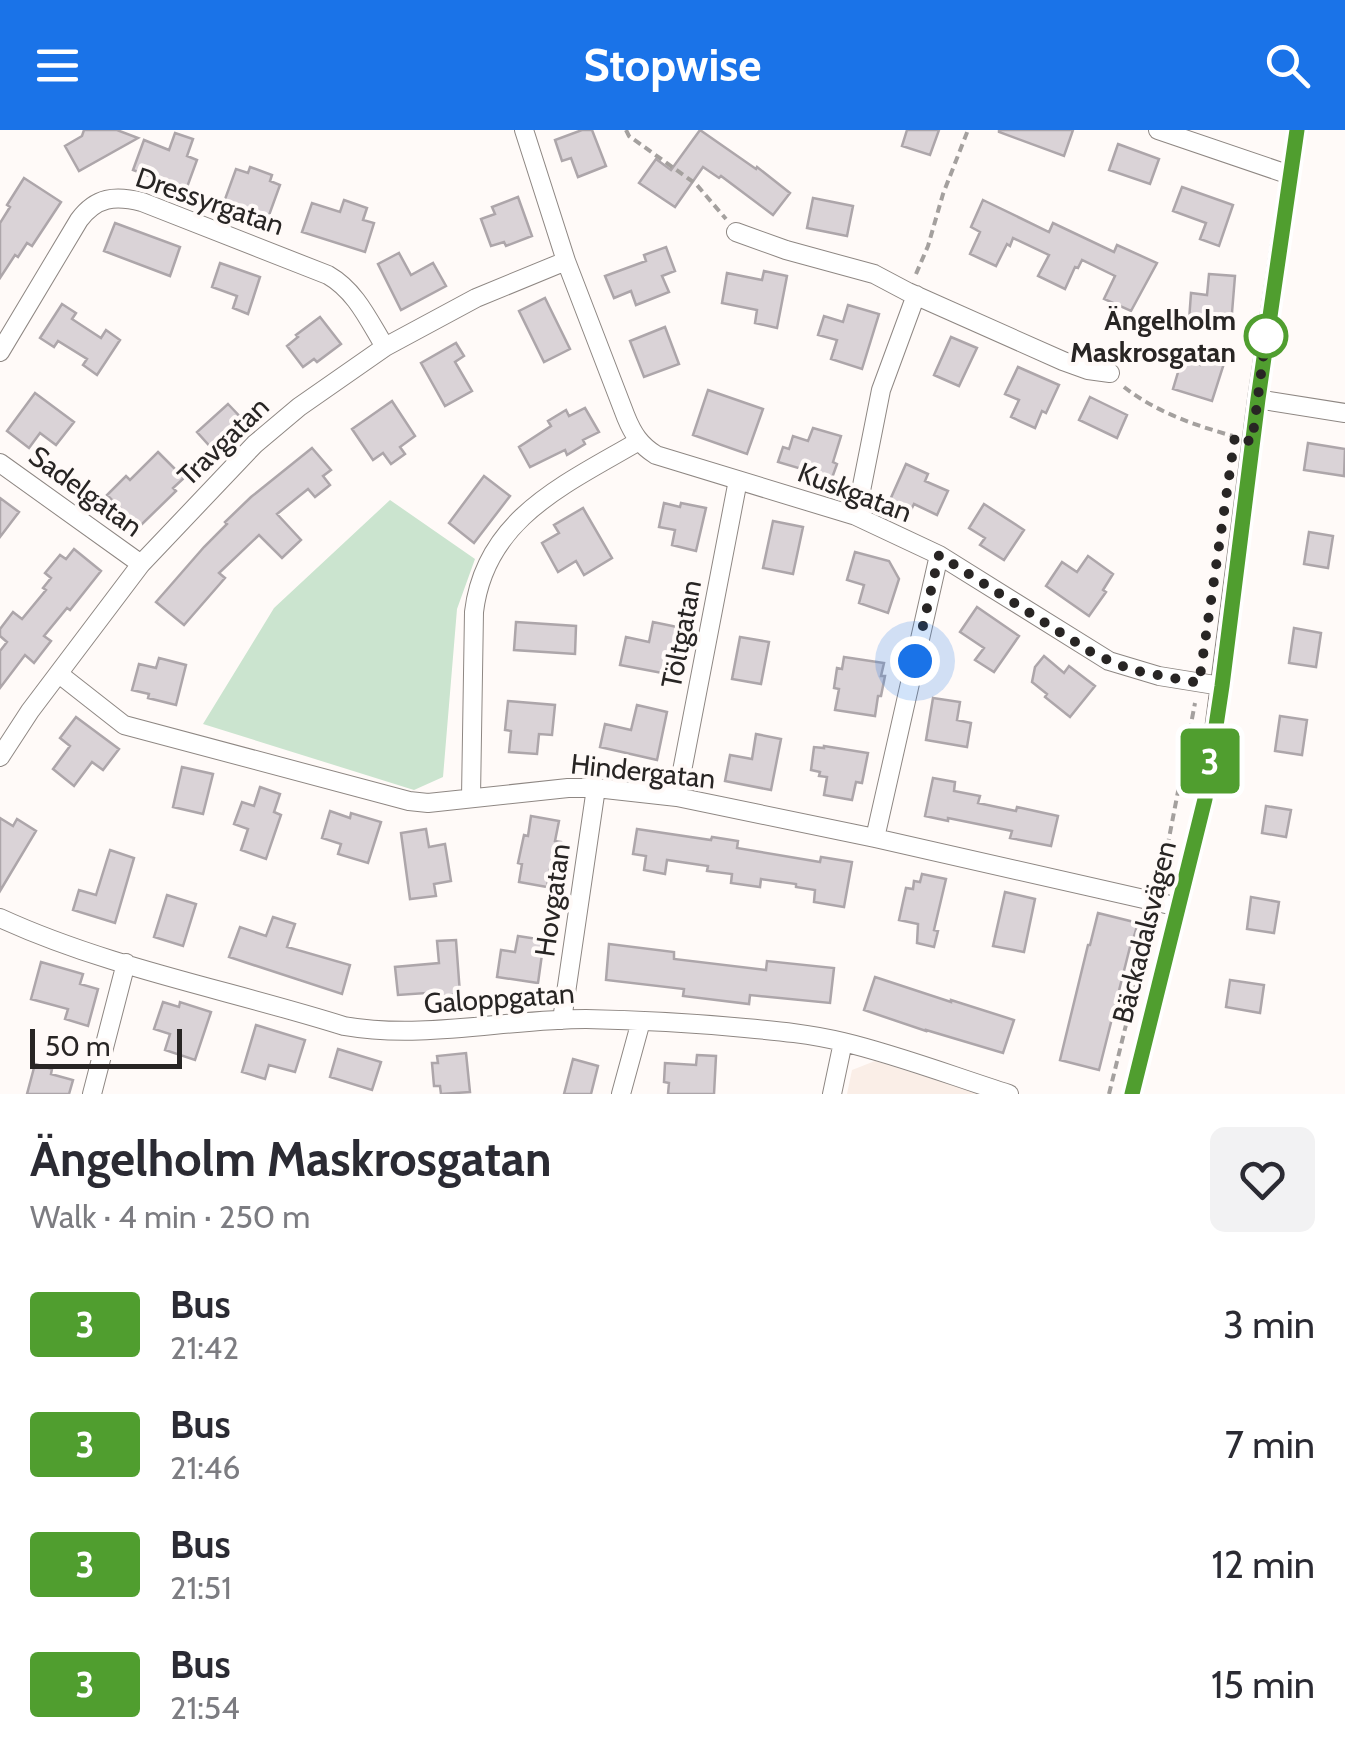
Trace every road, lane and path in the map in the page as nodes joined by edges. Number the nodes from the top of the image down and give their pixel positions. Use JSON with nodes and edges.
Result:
{"nodes":[{"id":1,"x":524,"y":130,"type":"edge"},
{"id":2,"x":626,"y":130,"type":"edge"},
{"id":3,"x":968,"y":130,"type":"edge"},
{"id":4,"x":1158,"y":130,"type":"edge"},
{"id":5,"x":1297,"y":130,"type":"edge"},
{"id":6,"x":1290,"y":175,"type":"junction"},
{"id":7,"x":736,"y":232,"type":"joint"},
{"id":8,"x":566,"y":261,"type":"junction"},
{"id":9,"x":912,"y":294,"type":"junction"},
{"id":10,"x":385,"y":347,"type":"junction"},
{"id":11,"x":0,"y":352,"type":"edge"},
{"id":12,"x":1110,"y":373,"type":"joint"},
{"id":13,"x":1258,"y":399,"type":"junction"},
{"id":14,"x":1345,"y":413,"type":"edge"},
{"id":15,"x":639,"y":441,"type":"junction"},
{"id":16,"x":1252,"y":442,"type":"junction"},
{"id":17,"x":0,"y":463,"type":"edge"},
{"id":18,"x":738,"y":480,"type":"junction"},
{"id":19,"x":856,"y":516,"type":"junction"},
{"id":20,"x":939,"y":555,"type":"junction"},
{"id":21,"x":140,"y":564,"type":"junction"},
{"id":22,"x":59,"y":674,"type":"junction"},
{"id":23,"x":1199,"y":683,"type":"junction"},
{"id":24,"x":1222,"y":686,"type":"junction"},
{"id":25,"x":0,"y":757,"type":"edge"},
{"id":26,"x":596,"y":788,"type":"junction"},
{"id":27,"x":471,"y":797,"type":"junction"},
{"id":28,"x":677,"y":798,"type":"junction"},
{"id":29,"x":875,"y":838,"type":"junction"},
{"id":30,"x":1156,"y":902,"type":"junction"},
{"id":31,"x":1179,"y":907,"type":"junction"},
{"id":32,"x":0,"y":918,"type":"edge"},
{"id":33,"x":126,"y":963,"type":"junction"},
{"id":34,"x":562,"y":1020,"type":"junction"},
{"id":35,"x":641,"y":1021,"type":"junction"},
{"id":36,"x":843,"y":1042,"type":"junction"},
{"id":37,"x":92,"y":1094,"type":"edge"},
{"id":38,"x":621,"y":1094,"type":"edge"},
{"id":39,"x":832,"y":1094,"type":"edge"},
{"id":40,"x":1009,"y":1094,"type":"edge"},
{"id":41,"x":1109,"y":1094,"type":"edge"},
{"id":42,"x":1132,"y":1094,"type":"edge"}],
"edges":[{"from":1,"to":8,"type":"street"},
{"from":2,"to":7,"type":"path"},
{"from":3,"to":9,"type":"path"},
{"from":4,"to":6,"type":"street"},
{"from":5,"to":6,"type":"street","name":"Bäckadalsvägen"},
{"from":6,"to":13,"type":"street","name":"Bäckadalsvägen"},
{"from":7,"to":9,"type":"street"},
{"from":8,"to":10,"type":"street","name":"Travgatan"},
{"from":8,"to":15,"type":"street"},
{"from":9,"to":12,"type":"street"},
{"from":9,"to":19,"type":"street"},
{"from":10,"to":11,"type":"street","name":"Dressyrgatan"},
{"from":10,"to":21,"type":"street","name":"Travgatan"},
{"from":12,"to":16,"type":"path"},
{"from":13,"to":14,"type":"street"},
{"from":13,"to":16,"type":"street","name":"Bäckadalsvägen"},
{"from":15,"to":18,"type":"street","name":"Kuskgatan"},
{"from":15,"to":27,"type":"street"},
{"from":16,"to":24,"type":"street","name":"Bäckadalsvägen"},
{"from":17,"to":21,"type":"street","name":"Sadelgatan"},
{"from":18,"to":19,"type":"street","name":"Kuskgatan"},
{"from":18,"to":28,"type":"street","name":"Töltgatan"},
{"from":19,"to":20,"type":"street","name":"Kuskgatan"},
{"from":20,"to":23,"type":"street","name":"Kuskgatan"},
{"from":20,"to":29,"type":"street"},
{"from":21,"to":22,"type":"street","name":"Travgatan"},
{"from":22,"to":25,"type":"street","name":"Travgatan"},
{"from":22,"to":27,"type":"street","name":"Hindergatan"},
{"from":23,"to":24,"type":"street","name":"Kuskgatan"},
{"from":23,"to":30,"type":"path"},
{"from":24,"to":31,"type":"street","name":"Bäckadalsvägen"},
{"from":26,"to":27,"type":"street","name":"Hindergatan"},
{"from":26,"to":28,"type":"street","name":"Hindergatan"},
{"from":26,"to":34,"type":"street","name":"Hovgatan"},
{"from":28,"to":29,"type":"street","name":"Hindergatan"},
{"from":29,"to":30,"type":"street","name":"Hindergatan"},
{"from":30,"to":31,"type":"street","name":"Hindergatan"},
{"from":30,"to":41,"type":"path"},
{"from":31,"to":42,"type":"street","name":"Bäckadalsvägen"},
{"from":32,"to":33,"type":"street","name":"Galoppgatan"},
{"from":33,"to":34,"type":"street","name":"Galoppgatan"},
{"from":33,"to":37,"type":"street"},
{"from":34,"to":35,"type":"street","name":"Galoppgatan"},
{"from":35,"to":36,"type":"street","name":"Galoppgatan"},
{"from":35,"to":38,"type":"street"},
{"from":36,"to":39,"type":"street"},
{"from":36,"to":40,"type":"street","name":"Galoppgatan"}]}
